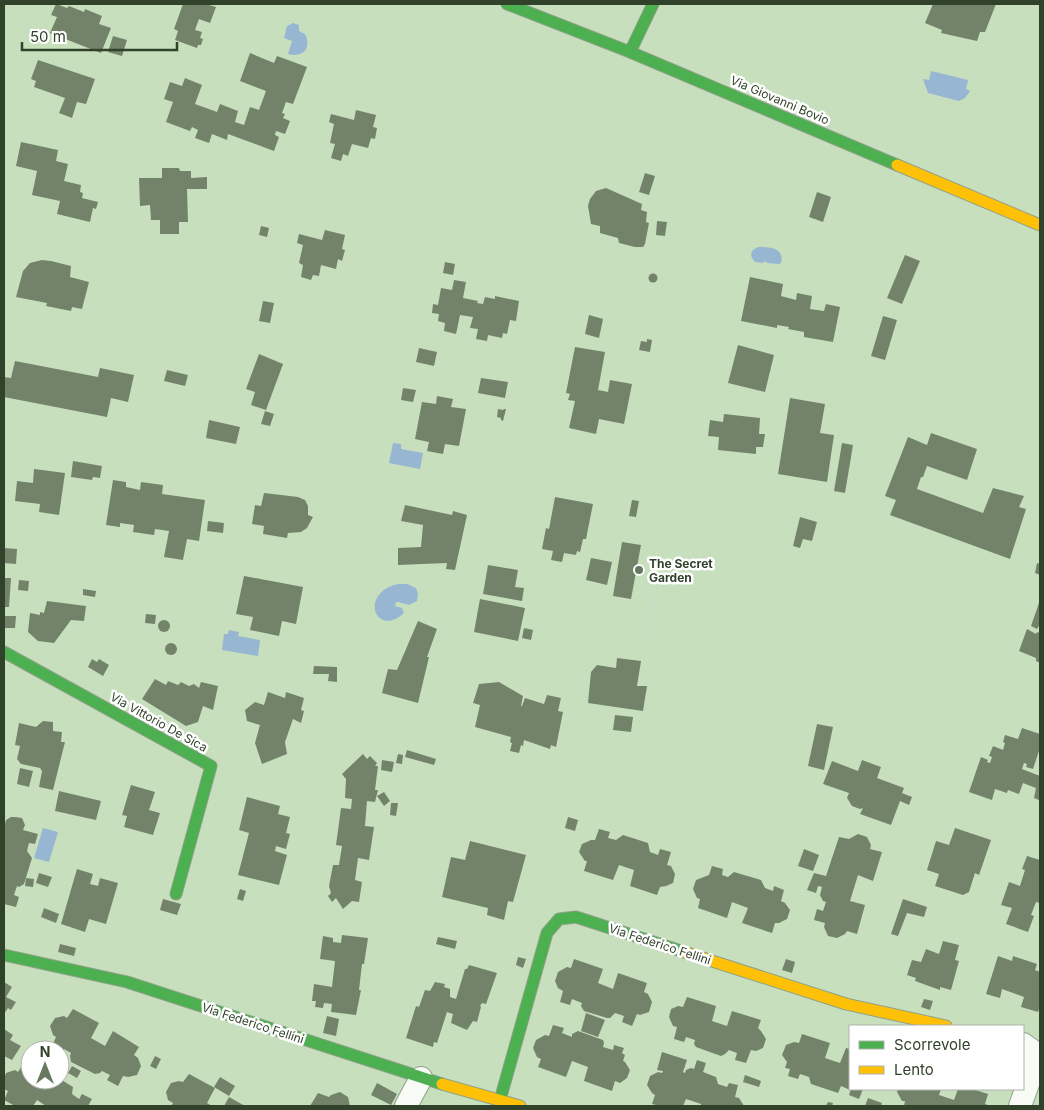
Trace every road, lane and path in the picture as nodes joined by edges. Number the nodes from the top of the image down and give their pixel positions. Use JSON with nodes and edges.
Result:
{"nodes":[{"id":1,"x":507,"y":4,"type":"edge"},
{"id":2,"x":653,"y":4,"type":"edge"},
{"id":3,"x":630,"y":52,"type":"junction"},
{"id":4,"x":1040,"y":225,"type":"edge"},
{"id":5,"x":657,"y":586,"type":"dead end"},
{"id":6,"x":650,"y":634,"type":"dead end"},
{"id":7,"x":4,"y":652,"type":"edge"},
{"id":8,"x":176,"y":894,"type":"dead end"},
{"id":9,"x":4,"y":955,"type":"edge"},
{"id":10,"x":941,"y":1025,"type":"edge"},
{"id":11,"x":1024,"y":1045,"type":"edge"},
{"id":12,"x":421,"y":1078,"type":"junction"},
{"id":13,"x":500,"y":1100,"type":"junction"},
{"id":14,"x":406,"y":1106,"type":"edge"},
{"id":15,"x":520,"y":1106,"type":"edge"},
{"id":16,"x":1020,"y":1106,"type":"edge"}],
"edges":[{"from":1,"to":3,"type":"street","name":"Via Giovanni Bovio"},
{"from":2,"to":3,"type":"street"},
{"from":3,"to":4,"type":"street","name":"Via Giovanni Bovio"},
{"from":5,"to":6,"type":"path"},
{"from":7,"to":8,"type":"street","name":"Via Vittorio De Sica"},
{"from":9,"to":12,"type":"street","name":"Via Federico Fellini"},
{"from":10,"to":13,"type":"street","name":"Via Federico Fellini"},
{"from":11,"to":16,"type":"street"},
{"from":12,"to":13,"type":"street","name":"Via Federico Fellini"},
{"from":12,"to":14,"type":"street"},
{"from":13,"to":15,"type":"street","name":"Via Federico Fellini"}]}
